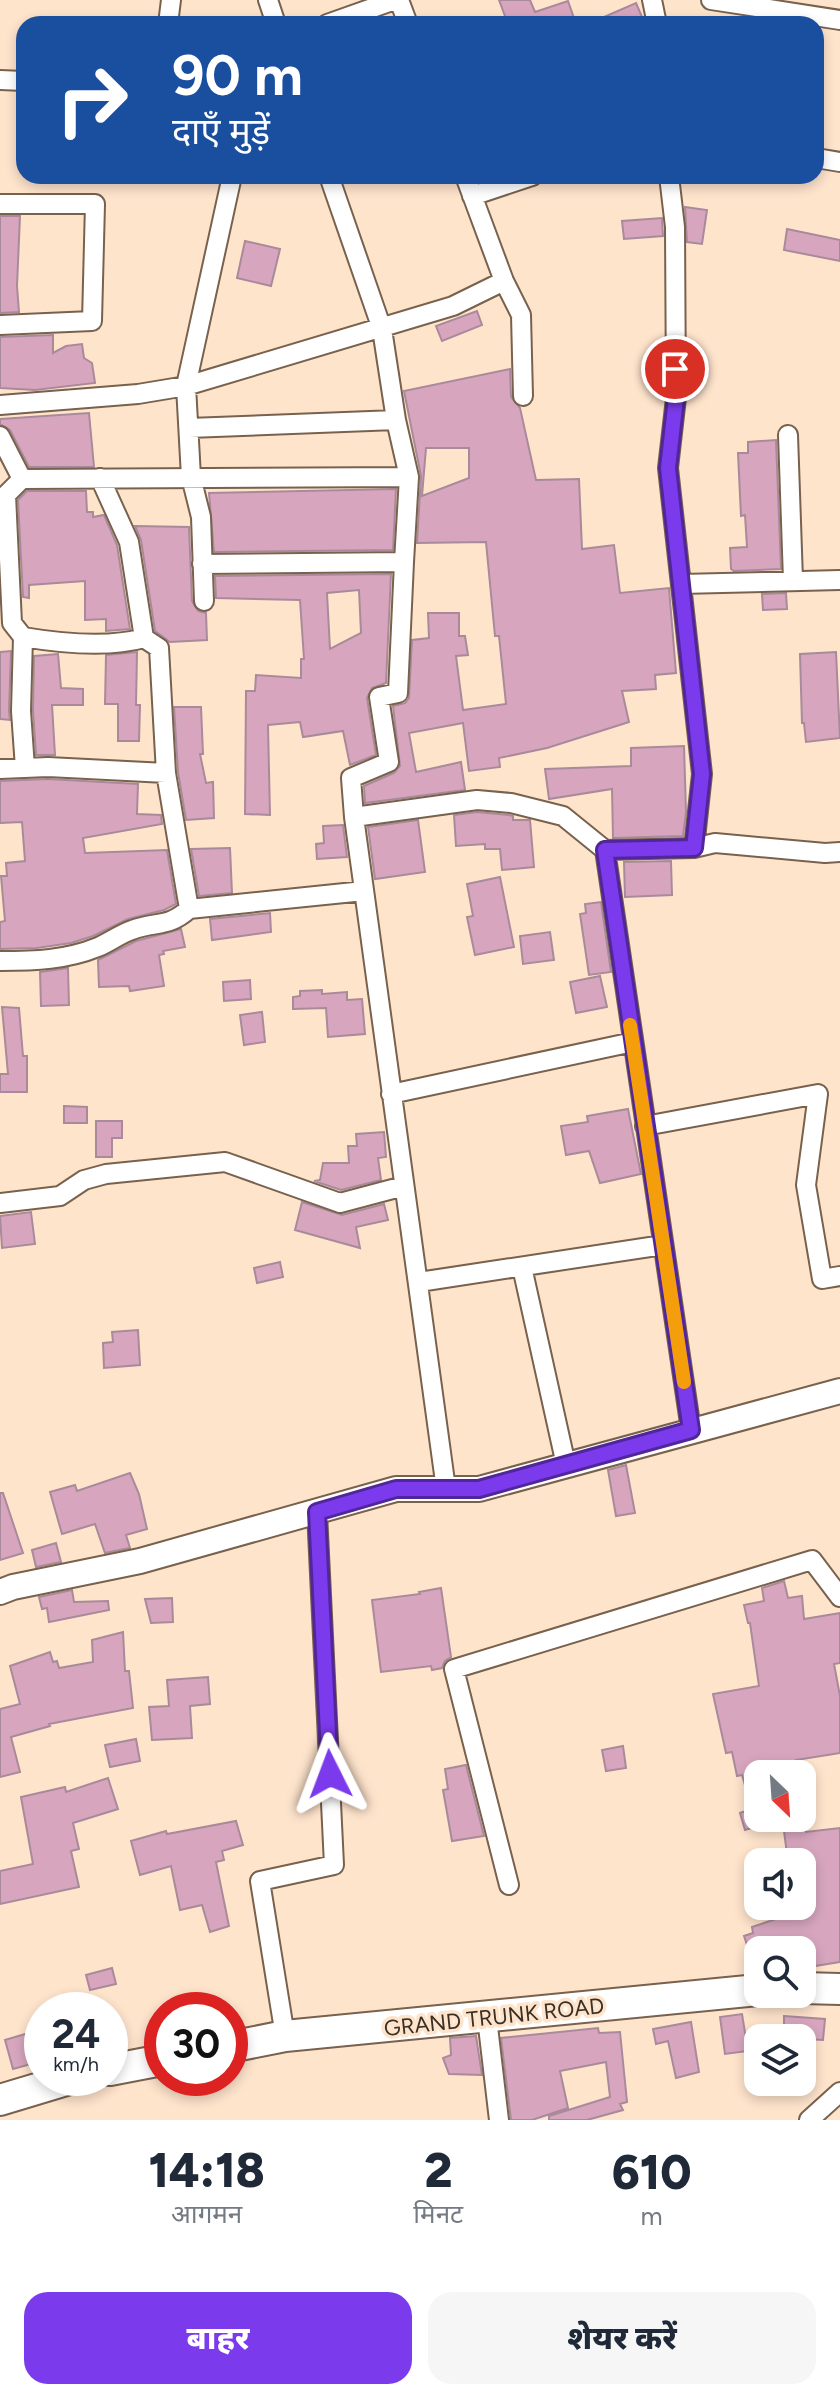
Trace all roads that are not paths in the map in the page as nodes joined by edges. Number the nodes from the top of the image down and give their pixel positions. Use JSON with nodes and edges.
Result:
{"nodes":[{"id":1,"x":397,"y":0,"type":"edge"},
{"id":2,"x":711,"y":0,"type":"edge"},
{"id":3,"x":350,"y":16,"type":"edge"},
{"id":4,"x":814,"y":16,"type":"edge"},
{"id":5,"x":230,"y":184,"type":"edge"},
{"id":6,"x":332,"y":184,"type":"edge"},
{"id":7,"x":468,"y":184,"type":"edge"},
{"id":8,"x":508,"y":184,"type":"edge"},
{"id":9,"x":670,"y":184,"type":"edge"},
{"id":10,"x":472,"y":196,"type":"junction"},
{"id":11,"x":0,"y":204,"type":"edge"},
{"id":12,"x":504,"y":281,"type":"junction"},
{"id":13,"x":0,"y":325,"type":"edge"},
{"id":14,"x":382,"y":329,"type":"junction"},
{"id":15,"x":186,"y":386,"type":"junction"},
{"id":16,"x":523,"y":396,"type":"dead end"},
{"id":17,"x":0,"y":405,"type":"edge"},
{"id":18,"x":396,"y":420,"type":"junction"},
{"id":19,"x":189,"y":428,"type":"junction"},
{"id":20,"x":788,"y":435,"type":"dead end"},
{"id":21,"x":0,"y":436,"type":"edge"},
{"id":22,"x":191,"y":477,"type":"junction"},
{"id":23,"x":409,"y":477,"type":"junction"},
{"id":24,"x":100,"y":478,"type":"junction"},
{"id":25,"x":22,"y":479,"type":"junction"},
{"id":26,"x":404,"y":562,"type":"junction"},
{"id":27,"x":202,"y":564,"type":"junction"},
{"id":28,"x":793,"y":580,"type":"junction"},
{"id":29,"x":840,"y":580,"type":"edge"},
{"id":30,"x":681,"y":584,"type":"junction"},
{"id":31,"x":204,"y":601,"type":"dead end"},
{"id":32,"x":23,"y":637,"type":"junction"},
{"id":33,"x":144,"y":638,"type":"junction"},
{"id":34,"x":25,"y":768,"type":"junction"},
{"id":35,"x":0,"y":769,"type":"edge"},
{"id":36,"x":166,"y":773,"type":"junction"},
{"id":37,"x":354,"y":817,"type":"junction"},
{"id":38,"x":694,"y":848,"type":"junction"},
{"id":39,"x":605,"y":850,"type":"junction"},
{"id":40,"x":840,"y":852,"type":"edge"},
{"id":41,"x":364,"y":891,"type":"junction"},
{"id":42,"x":189,"y":909,"type":"junction"},
{"id":43,"x":0,"y":961,"type":"edge"},
{"id":44,"x":633,"y":1042,"type":"junction"},
{"id":45,"x":391,"y":1094,"type":"junction"},
{"id":46,"x":645,"y":1126,"type":"junction"},
{"id":47,"x":404,"y":1186,"type":"junction"},
{"id":48,"x":0,"y":1203,"type":"edge"},
{"id":49,"x":663,"y":1245,"type":"junction"},
{"id":50,"x":522,"y":1267,"type":"junction"},
{"id":51,"x":840,"y":1276,"type":"edge"},
{"id":52,"x":419,"y":1282,"type":"junction"},
{"id":53,"x":840,"y":1391,"type":"edge"},
{"id":54,"x":691,"y":1430,"type":"junction"},
{"id":55,"x":566,"y":1465,"type":"junction"},
{"id":56,"x":446,"y":1489,"type":"junction"},
{"id":57,"x":317,"y":1512,"type":"junction"},
{"id":58,"x":0,"y":1592,"type":"edge"},
{"id":59,"x":840,"y":1597,"type":"edge"},
{"id":60,"x":509,"y":1885,"type":"dead end"},
{"id":61,"x":816,"y":1988,"type":"edge"},
{"id":62,"x":840,"y":1989,"type":"edge"},
{"id":63,"x":744,"y":1991,"type":"edge"},
{"id":64,"x":487,"y":2018,"type":"junction"},
{"id":65,"x":285,"y":2036,"type":"junction"},
{"id":66,"x":248,"y":2043,"type":"edge"},
{"id":67,"x":840,"y":2092,"type":"edge"},
{"id":68,"x":24,"y":2093,"type":"edge"},
{"id":69,"x":0,"y":2100,"type":"edge"},
{"id":70,"x":499,"y":2120,"type":"edge"},
{"id":71,"x":809,"y":2120,"type":"edge"}],
"edges":[{"from":1,"to":3,"type":"street"},
{"from":2,"to":4,"type":"street"},
{"from":5,"to":15,"type":"street"},
{"from":6,"to":14,"type":"street"},
{"from":7,"to":10,"type":"street"},
{"from":8,"to":10,"type":"street"},
{"from":9,"to":30,"type":"street"},
{"from":10,"to":12,"type":"street"},
{"from":11,"to":13,"type":"street"},
{"from":12,"to":14,"type":"street"},
{"from":12,"to":16,"type":"street"},
{"from":14,"to":15,"type":"street"},
{"from":14,"to":18,"type":"street"},
{"from":15,"to":17,"type":"street"},
{"from":15,"to":19,"type":"street"},
{"from":18,"to":19,"type":"street"},
{"from":18,"to":23,"type":"street"},
{"from":19,"to":22,"type":"street"},
{"from":20,"to":28,"type":"street"},
{"from":21,"to":25,"type":"street"},
{"from":22,"to":23,"type":"street"},
{"from":22,"to":24,"type":"street"},
{"from":22,"to":27,"type":"street"},
{"from":23,"to":26,"type":"street"},
{"from":24,"to":25,"type":"street"},
{"from":24,"to":33,"type":"street"},
{"from":25,"to":32,"type":"street"},
{"from":26,"to":27,"type":"street"},
{"from":26,"to":37,"type":"street"},
{"from":27,"to":31,"type":"street"},
{"from":28,"to":29,"type":"street"},
{"from":28,"to":30,"type":"street"},
{"from":30,"to":38,"type":"street"},
{"from":32,"to":33,"type":"street"},
{"from":32,"to":34,"type":"street"},
{"from":33,"to":36,"type":"street"},
{"from":34,"to":35,"type":"street"},
{"from":34,"to":36,"type":"street"},
{"from":36,"to":42,"type":"street"},
{"from":37,"to":39,"type":"street"},
{"from":37,"to":41,"type":"street"},
{"from":38,"to":39,"type":"street"},
{"from":38,"to":40,"type":"street"},
{"from":39,"to":44,"type":"street"},
{"from":41,"to":42,"type":"street"},
{"from":41,"to":45,"type":"street"},
{"from":42,"to":43,"type":"street"},
{"from":44,"to":45,"type":"street"},
{"from":44,"to":46,"type":"street"},
{"from":45,"to":47,"type":"street"},
{"from":46,"to":49,"type":"street"},
{"from":46,"to":51,"type":"street"},
{"from":47,"to":48,"type":"street"},
{"from":47,"to":52,"type":"street"},
{"from":49,"to":50,"type":"street"},
{"from":49,"to":54,"type":"street"},
{"from":50,"to":52,"type":"street"},
{"from":50,"to":55,"type":"street"},
{"from":52,"to":56,"type":"street"},
{"from":53,"to":54,"type":"street"},
{"from":54,"to":55,"type":"street"},
{"from":55,"to":56,"type":"street"},
{"from":56,"to":57,"type":"street"},
{"from":57,"to":58,"type":"street"},
{"from":57,"to":65,"type":"street"},
{"from":59,"to":60,"type":"street"},
{"from":61,"to":62,"type":"main road"},
{"from":63,"to":64,"type":"main road","name":"GRAND TRUNK ROAD"},
{"from":64,"to":65,"type":"main road","name":"GRAND TRUNK ROAD"},
{"from":64,"to":70,"type":"street"},
{"from":65,"to":66,"type":"main road","name":"GRAND TRUNK ROAD"},
{"from":67,"to":71,"type":"street"},
{"from":68,"to":69,"type":"main road"}]}
